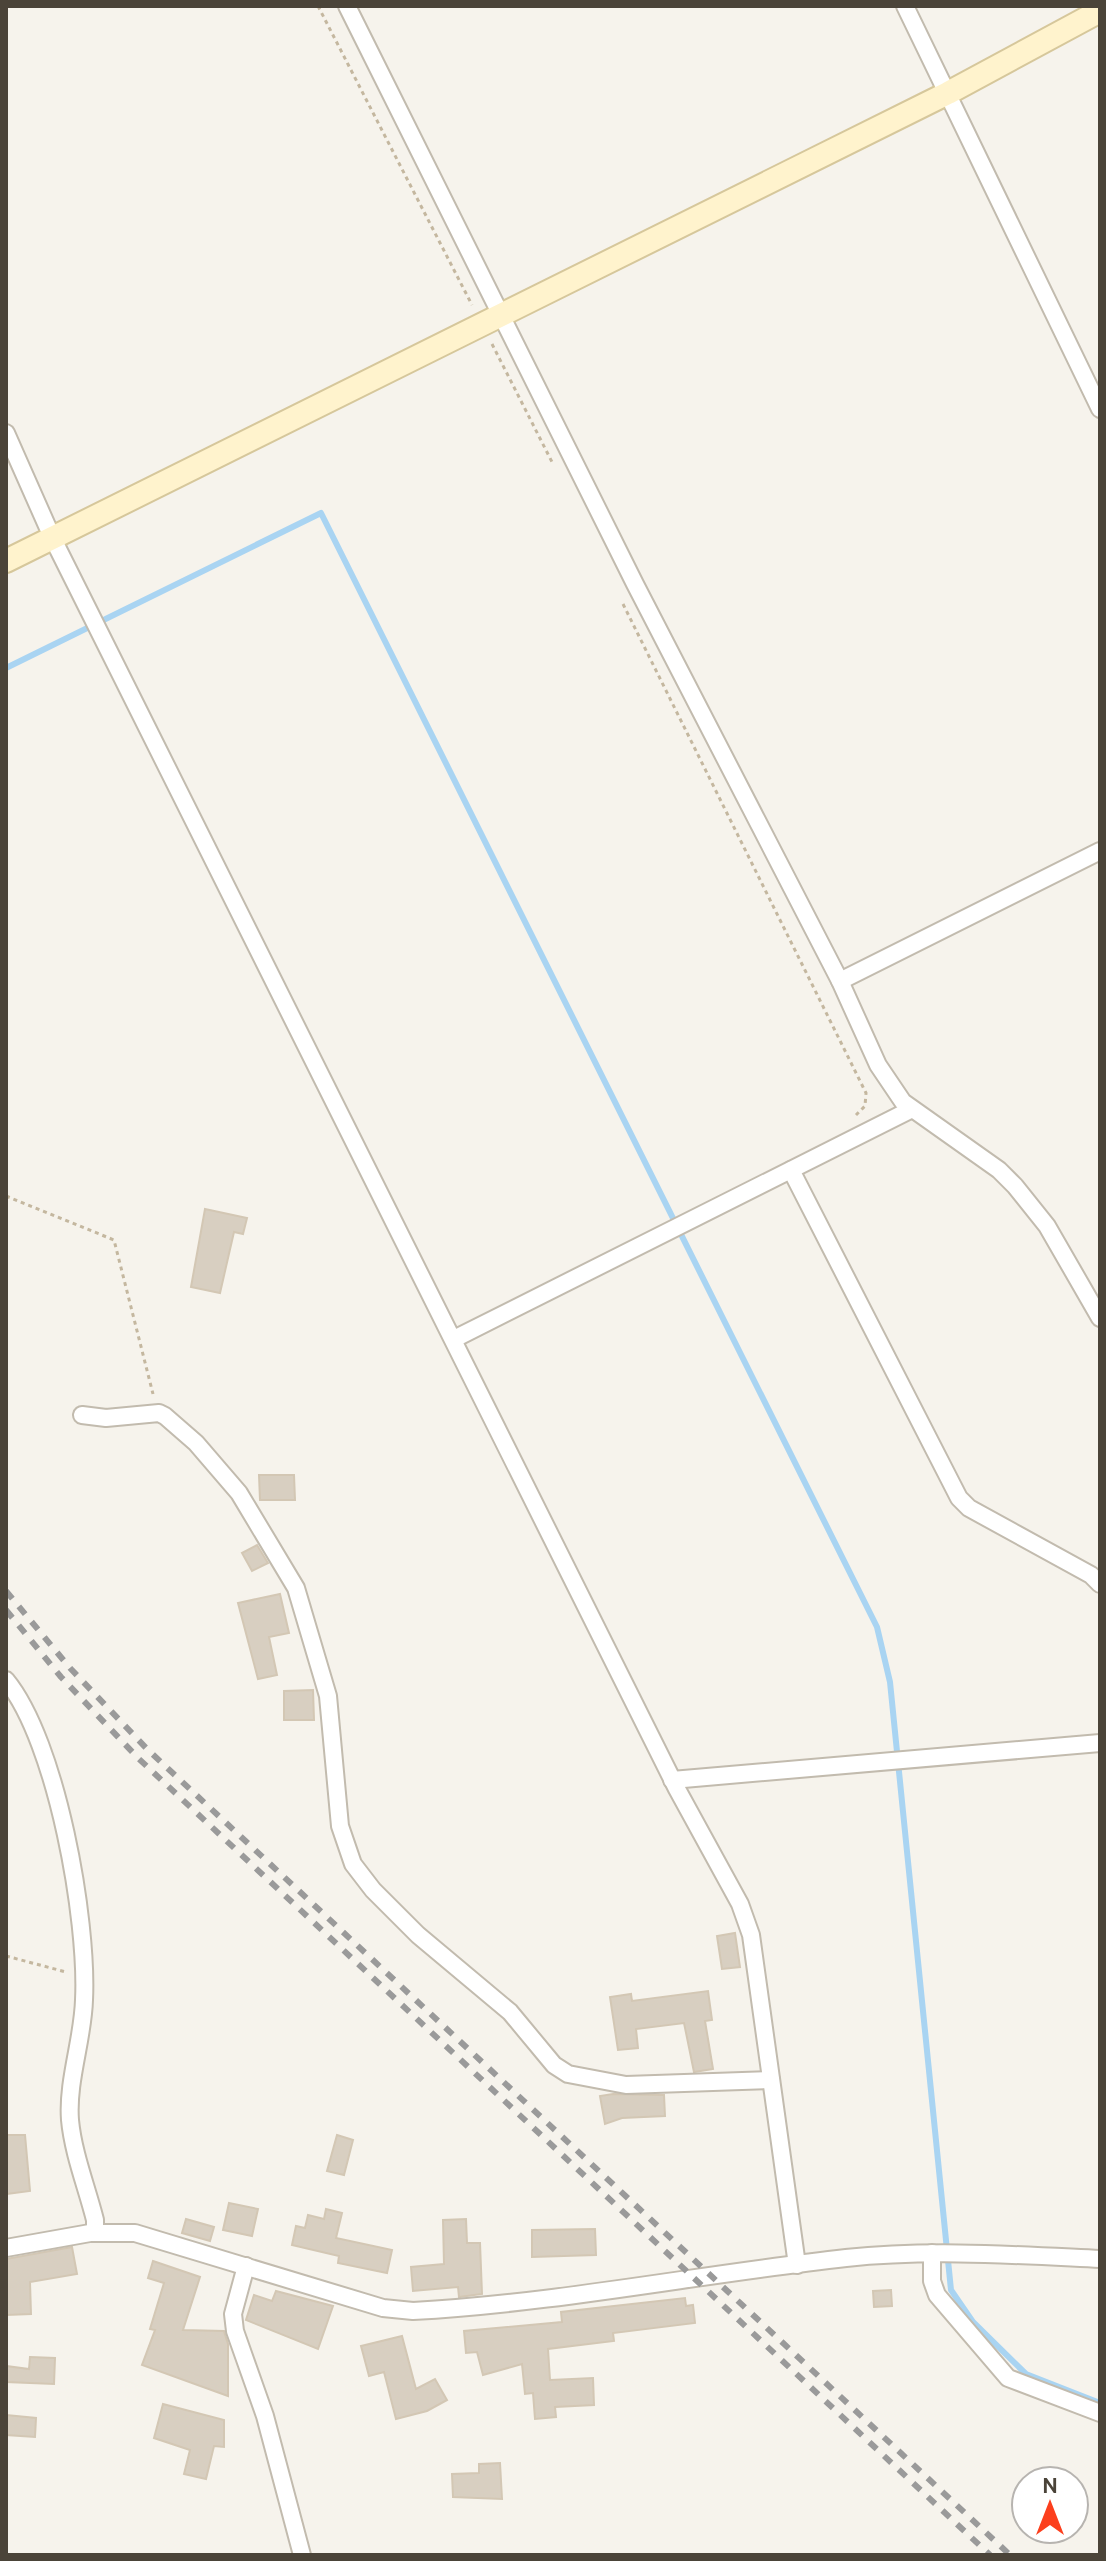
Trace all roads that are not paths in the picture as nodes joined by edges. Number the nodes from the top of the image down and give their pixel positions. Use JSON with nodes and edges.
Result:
{"nodes":[{"id":1,"x":347,"y":6,"type":"edge"},
{"id":2,"x":905,"y":6,"type":"edge"},
{"id":3,"x":1100,"y":11,"type":"edge"},
{"id":4,"x":948,"y":93,"type":"junction"},
{"id":5,"x":502,"y":312,"type":"junction"},
{"id":6,"x":1100,"y":409,"type":"edge"},
{"id":7,"x":6,"y":433,"type":"edge"},
{"id":8,"x":52,"y":537,"type":"junction"},
{"id":9,"x":6,"y":561,"type":"edge"},
{"id":10,"x":1100,"y":851,"type":"edge"},
{"id":11,"x":840,"y":981,"type":"junction"},
{"id":12,"x":912,"y":1109,"type":"junction"},
{"id":13,"x":791,"y":1170,"type":"junction"},
{"id":14,"x":1100,"y":1318,"type":"edge"},
{"id":15,"x":454,"y":1339,"type":"junction"},
{"id":16,"x":82,"y":1415,"type":"dead end"},
{"id":17,"x":1100,"y":1584,"type":"edge"},
{"id":18,"x":6,"y":1680,"type":"edge"},
{"id":19,"x":1100,"y":1743,"type":"edge"},
{"id":20,"x":672,"y":1780,"type":"junction"},
{"id":21,"x":771,"y":2080,"type":"junction"},
{"id":22,"x":95,"y":2232,"type":"junction"},
{"id":23,"x":6,"y":2248,"type":"edge"},
{"id":24,"x":932,"y":2253,"type":"junction"},
{"id":25,"x":1100,"y":2259,"type":"edge"},
{"id":26,"x":797,"y":2265,"type":"junction"},
{"id":27,"x":246,"y":2266,"type":"junction"},
{"id":28,"x":1100,"y":2413,"type":"edge"},
{"id":29,"x":302,"y":2555,"type":"edge"}],
"edges":[{"from":1,"to":5,"type":"street"},
{"from":2,"to":4,"type":"street"},
{"from":3,"to":4,"type":"street"},
{"from":4,"to":5,"type":"street"},
{"from":4,"to":6,"type":"street"},
{"from":5,"to":8,"type":"street"},
{"from":5,"to":11,"type":"street"},
{"from":7,"to":8,"type":"street"},
{"from":8,"to":9,"type":"street"},
{"from":8,"to":15,"type":"street"},
{"from":10,"to":11,"type":"street"},
{"from":11,"to":12,"type":"street"},
{"from":12,"to":13,"type":"street"},
{"from":12,"to":14,"type":"street"},
{"from":13,"to":15,"type":"street"},
{"from":13,"to":17,"type":"street"},
{"from":15,"to":20,"type":"street"},
{"from":16,"to":21,"type":"street"},
{"from":18,"to":22,"type":"street"},
{"from":19,"to":20,"type":"street"},
{"from":20,"to":21,"type":"street"},
{"from":21,"to":26,"type":"street"},
{"from":22,"to":23,"type":"street"},
{"from":22,"to":27,"type":"street"},
{"from":24,"to":25,"type":"street"},
{"from":24,"to":26,"type":"street"},
{"from":24,"to":28,"type":"street"},
{"from":26,"to":27,"type":"street"},
{"from":27,"to":29,"type":"street"}]}
